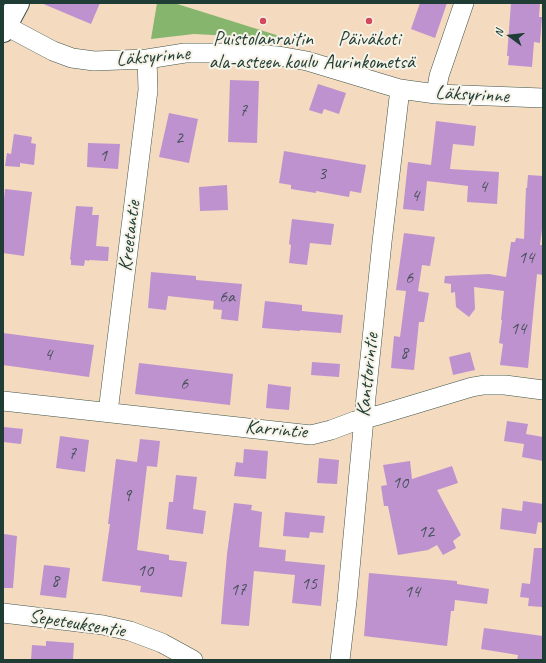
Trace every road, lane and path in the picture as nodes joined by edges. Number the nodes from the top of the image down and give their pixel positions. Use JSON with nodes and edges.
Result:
{"nodes":[{"id":1,"x":18,"y":3,"type":"edge"},
{"id":2,"x":464,"y":3,"type":"edge"},
{"id":3,"x":4,"y":29,"type":"edge"},
{"id":4,"x":148,"y":59,"type":"junction"},
{"id":5,"x":400,"y":89,"type":"junction"},
{"id":6,"x":436,"y":94,"type":"junction"},
{"id":7,"x":543,"y":98,"type":"edge"},
{"id":8,"x":543,"y":390,"type":"edge"},
{"id":9,"x":3,"y":401,"type":"edge"},
{"id":10,"x":108,"y":412,"type":"junction"},
{"id":11,"x":364,"y":418,"type":"junction"},
{"id":12,"x":3,"y":613,"type":"edge"},
{"id":13,"x":193,"y":660,"type":"edge"},
{"id":14,"x":340,"y":660,"type":"edge"}],
"edges":[{"from":1,"to":3,"type":"main road"},
{"from":2,"to":6,"type":"street"},
{"from":3,"to":4,"type":"street","name":"Läksyrinne"},
{"from":4,"to":5,"type":"street","name":"Läksyrinne"},
{"from":4,"to":10,"type":"street","name":"Kreetantie"},
{"from":5,"to":6,"type":"street","name":"Läksyrinne"},
{"from":5,"to":11,"type":"street","name":"Kanttorintie"},
{"from":6,"to":7,"type":"street","name":"Läksyrinne"},
{"from":8,"to":11,"type":"street","name":"Karrintie"},
{"from":9,"to":10,"type":"street","name":"Karrintie"},
{"from":10,"to":11,"type":"street","name":"Karrintie"},
{"from":11,"to":14,"type":"street","name":"Kanttorintie"},
{"from":12,"to":13,"type":"street","name":"Sepeteuksentie"}]}
